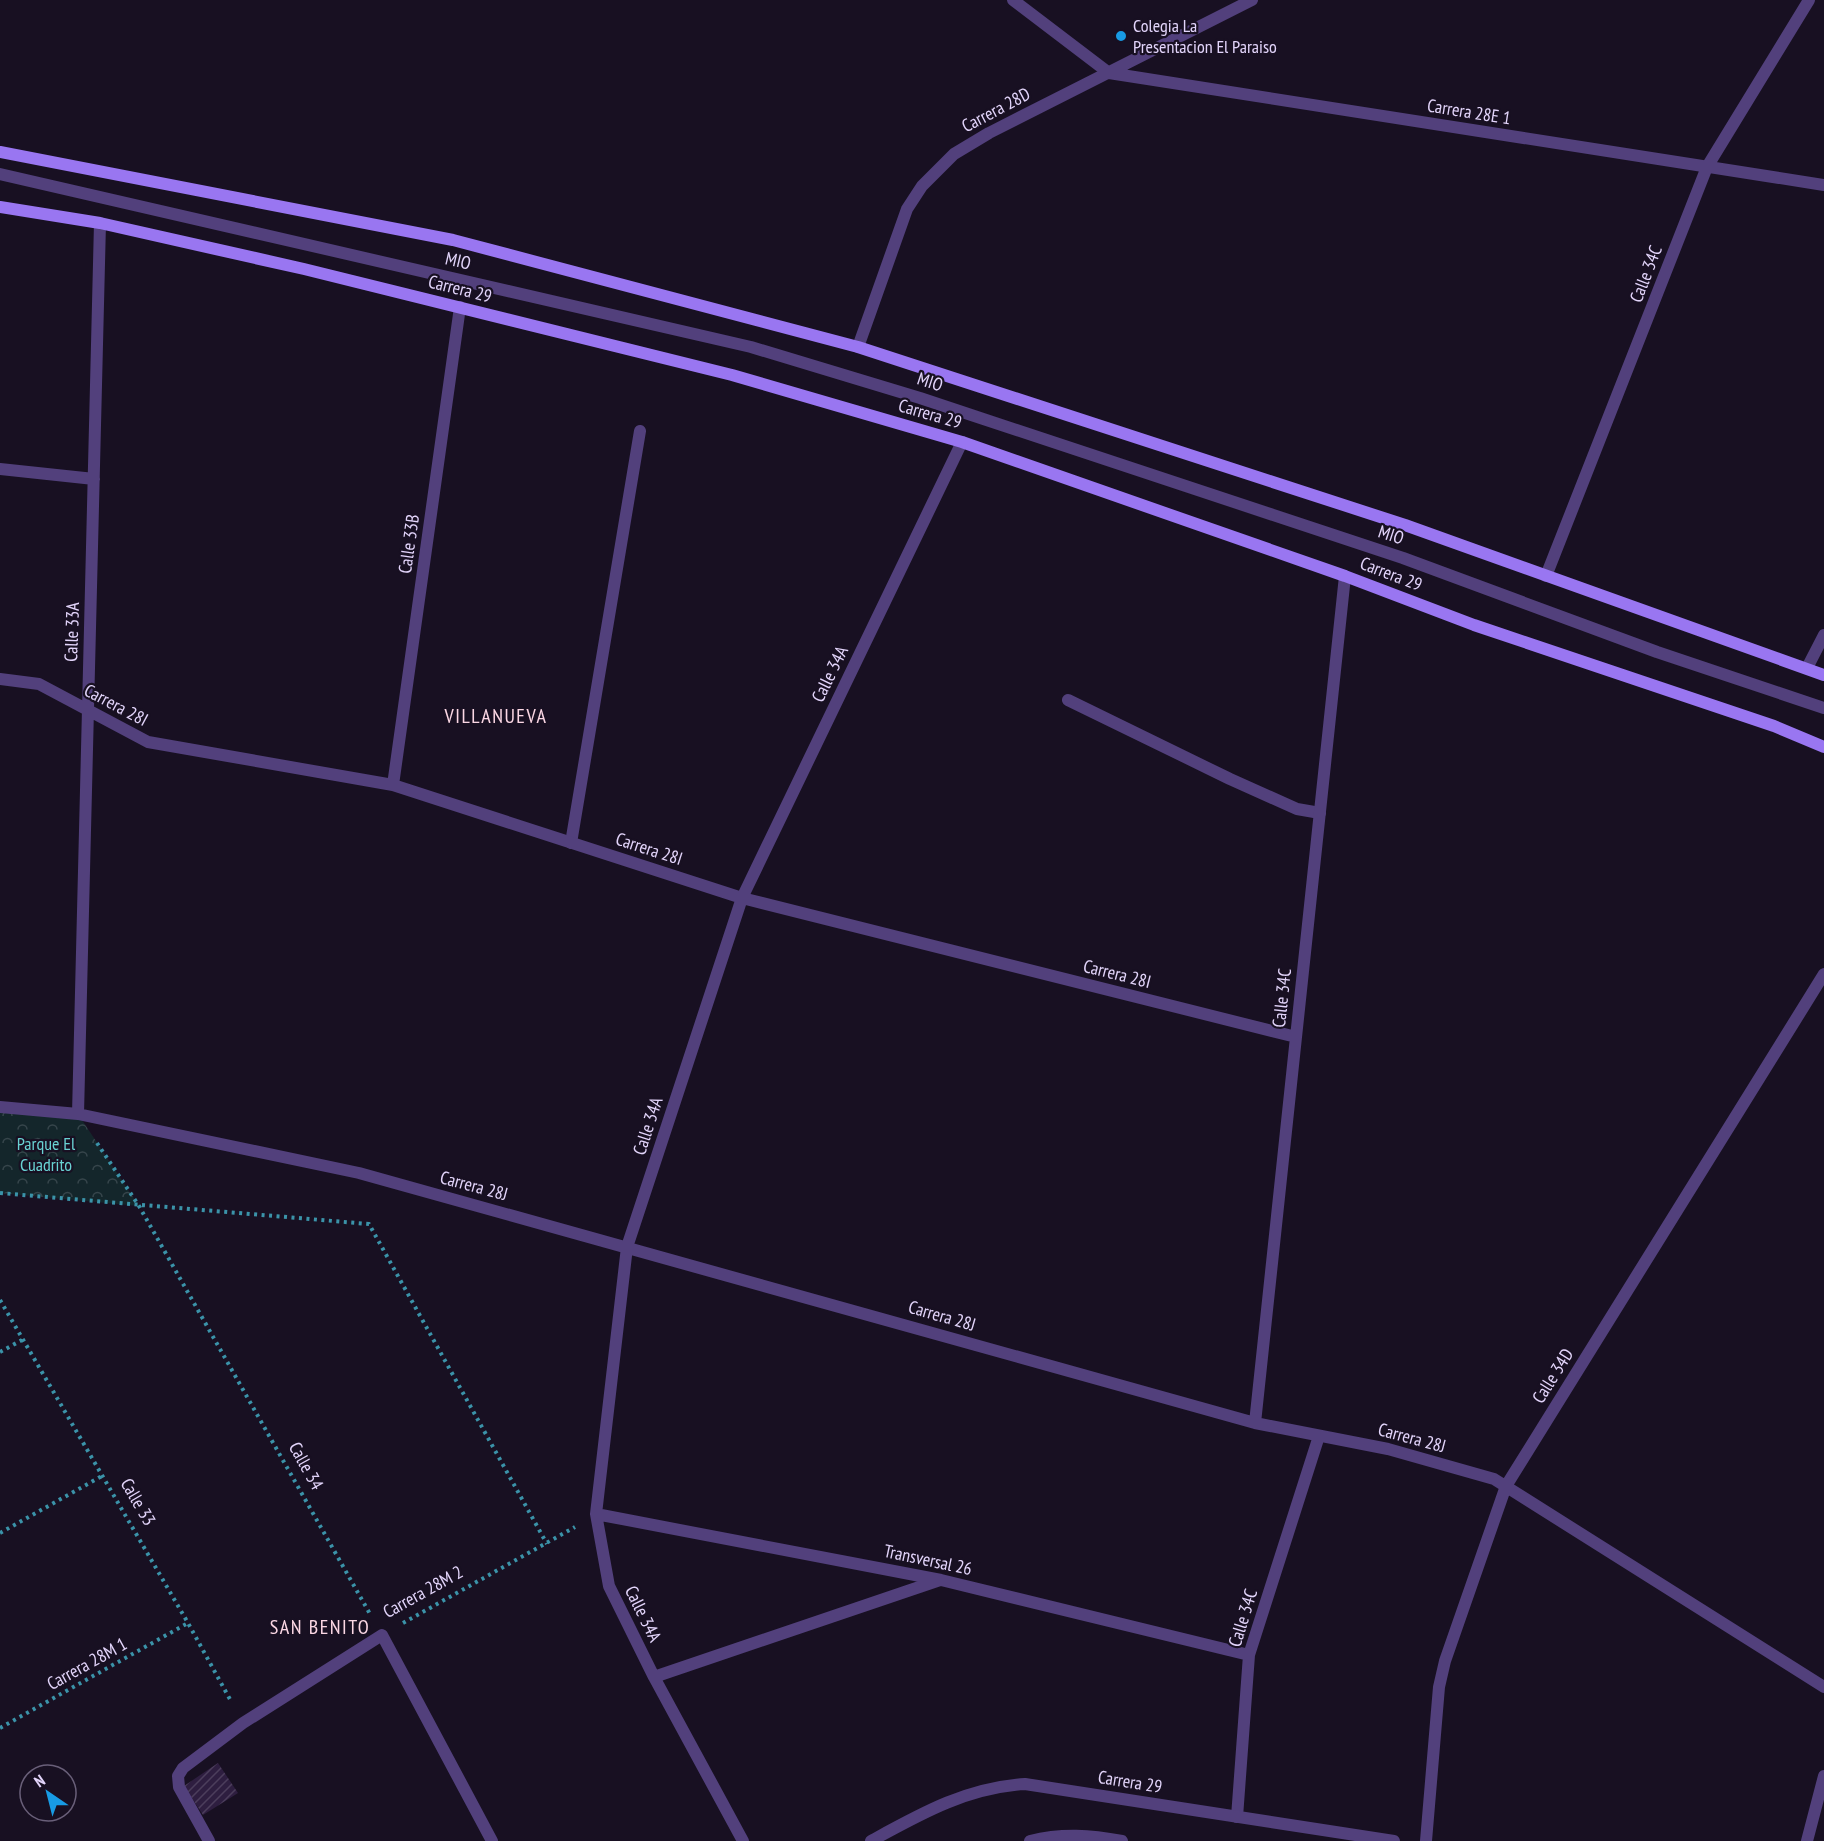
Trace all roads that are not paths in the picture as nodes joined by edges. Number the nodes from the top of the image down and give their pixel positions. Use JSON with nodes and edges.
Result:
{"nodes":[{"id":1,"x":1013,"y":0,"type":"edge"},
{"id":2,"x":1252,"y":0,"type":"edge"},
{"id":3,"x":1809,"y":0,"type":"edge"},
{"id":4,"x":1109,"y":73,"type":"junction"},
{"id":5,"x":0,"y":152,"type":"edge"},
{"id":6,"x":1707,"y":167,"type":"junction"},
{"id":7,"x":0,"y":174,"type":"edge"},
{"id":8,"x":1824,"y":185,"type":"edge"},
{"id":9,"x":0,"y":207,"type":"edge"},
{"id":10,"x":100,"y":223,"type":"junction"},
{"id":11,"x":460,"y":308,"type":"junction"},
{"id":12,"x":858,"y":347,"type":"junction"},
{"id":13,"x":640,"y":431,"type":"dead end"},
{"id":14,"x":962,"y":442,"type":"junction"},
{"id":15,"x":0,"y":469,"type":"edge"},
{"id":16,"x":94,"y":479,"type":"junction"},
{"id":17,"x":1345,"y":576,"type":"junction"},
{"id":18,"x":1546,"y":576,"type":"junction"},
{"id":19,"x":1824,"y":635,"type":"edge"},
{"id":20,"x":1808,"y":668,"type":"junction"},
{"id":21,"x":1824,"y":675,"type":"edge"},
{"id":22,"x":0,"y":679,"type":"edge"},
{"id":23,"x":1068,"y":700,"type":"dead end"},
{"id":24,"x":1824,"y":708,"type":"edge"},
{"id":25,"x":87,"y":710,"type":"junction"},
{"id":26,"x":1824,"y":747,"type":"edge"},
{"id":27,"x":393,"y":785,"type":"junction"},
{"id":28,"x":1320,"y":813,"type":"junction"},
{"id":29,"x":571,"y":843,"type":"junction"},
{"id":30,"x":742,"y":898,"type":"junction"},
{"id":31,"x":1824,"y":974,"type":"edge"},
{"id":32,"x":1296,"y":1037,"type":"junction"},
{"id":33,"x":0,"y":1107,"type":"edge"},
{"id":34,"x":78,"y":1114,"type":"junction"},
{"id":35,"x":627,"y":1246,"type":"junction"},
{"id":36,"x":1256,"y":1423,"type":"junction"},
{"id":37,"x":1319,"y":1436,"type":"junction"},
{"id":38,"x":1506,"y":1486,"type":"junction"},
{"id":39,"x":596,"y":1514,"type":"junction"},
{"id":40,"x":941,"y":1580,"type":"junction"},
{"id":41,"x":1249,"y":1655,"type":"junction"},
{"id":42,"x":654,"y":1677,"type":"junction"},
{"id":43,"x":1824,"y":1687,"type":"edge"},
{"id":44,"x":1824,"y":1776,"type":"edge"},
{"id":45,"x":1237,"y":1817,"type":"junction"},
{"id":46,"x":209,"y":1841,"type":"edge"},
{"id":47,"x":492,"y":1841,"type":"edge"},
{"id":48,"x":743,"y":1841,"type":"edge"},
{"id":49,"x":871,"y":1841,"type":"edge"},
{"id":50,"x":1030,"y":1841,"type":"edge"},
{"id":51,"x":1122,"y":1841,"type":"edge"},
{"id":52,"x":1394,"y":1841,"type":"edge"},
{"id":53,"x":1426,"y":1841,"type":"edge"},
{"id":54,"x":1807,"y":1841,"type":"edge"}],
"edges":[{"from":1,"to":4,"type":"street"},
{"from":2,"to":4,"type":"street","name":"Carrera 28D"},
{"from":3,"to":6,"type":"street","name":"Calle 34C"},
{"from":4,"to":6,"type":"street","name":"Carrera 28E 1"},
{"from":4,"to":12,"type":"street","name":"Carrera 28D"},
{"from":5,"to":12,"type":"main road"},
{"from":6,"to":8,"type":"street","name":"Carrera 28E 1"},
{"from":6,"to":18,"type":"street","name":"Calle 34C"},
{"from":7,"to":24,"type":"street","name":"MIO"},
{"from":9,"to":10,"type":"main road","name":"Carrera 29"},
{"from":10,"to":11,"type":"main road","name":"Carrera 29"},
{"from":10,"to":16,"type":"street","name":"Calle 33A"},
{"from":11,"to":14,"type":"main road","name":"Carrera 29"},
{"from":11,"to":27,"type":"street","name":"Calle 33B"},
{"from":12,"to":18,"type":"main road"},
{"from":13,"to":29,"type":"street"},
{"from":14,"to":17,"type":"main road","name":"Carrera 29"},
{"from":14,"to":30,"type":"street","name":"Calle 34A"},
{"from":15,"to":16,"type":"street"},
{"from":16,"to":25,"type":"street","name":"Calle 33A"},
{"from":17,"to":26,"type":"main road","name":"Carrera 29"},
{"from":17,"to":28,"type":"street","name":"Calle 34C"},
{"from":18,"to":20,"type":"main road"},
{"from":19,"to":20,"type":"street"},
{"from":20,"to":21,"type":"main road"},
{"from":22,"to":25,"type":"street","name":"Carrera 28I"},
{"from":23,"to":28,"type":"street"},
{"from":25,"to":27,"type":"street","name":"Carrera 28I"},
{"from":25,"to":34,"type":"street","name":"Calle 33A"},
{"from":27,"to":29,"type":"street","name":"Carrera 28I"},
{"from":28,"to":32,"type":"street","name":"Calle 34C"},
{"from":29,"to":30,"type":"street","name":"Carrera 28I"},
{"from":30,"to":32,"type":"street","name":"Carrera 28I"},
{"from":30,"to":35,"type":"street","name":"Calle 34A"},
{"from":31,"to":38,"type":"street","name":"Calle 34D"},
{"from":32,"to":36,"type":"street","name":"Calle 34C"},
{"from":33,"to":34,"type":"street","name":"Carrera 28J"},
{"from":34,"to":35,"type":"street","name":"Carrera 28J"},
{"from":35,"to":36,"type":"street","name":"Carrera 28J"},
{"from":35,"to":39,"type":"street","name":"Calle 34A"},
{"from":36,"to":37,"type":"street","name":"Carrera 28J"},
{"from":37,"to":38,"type":"street","name":"Carrera 28J"},
{"from":37,"to":41,"type":"street","name":"Calle 34C"},
{"from":38,"to":43,"type":"street","name":"Carrera 28J"},
{"from":38,"to":53,"type":"street","name":"Calle 34D"},
{"from":39,"to":40,"type":"street","name":"Transversal 26"},
{"from":39,"to":42,"type":"street","name":"Calle 34A"},
{"from":40,"to":41,"type":"street","name":"Transversal 26"},
{"from":40,"to":42,"type":"street"},
{"from":41,"to":45,"type":"street","name":"Calle 34C"},
{"from":42,"to":48,"type":"street","name":"Calle 34A"},
{"from":44,"to":54,"type":"street"},
{"from":45,"to":49,"type":"street","name":"Carrera 29"},
{"from":45,"to":52,"type":"street","name":"Carrera 29"},
{"from":46,"to":47,"type":"street","name":"Carrera 28M 2"},
{"from":50,"to":51,"type":"street"}]}
